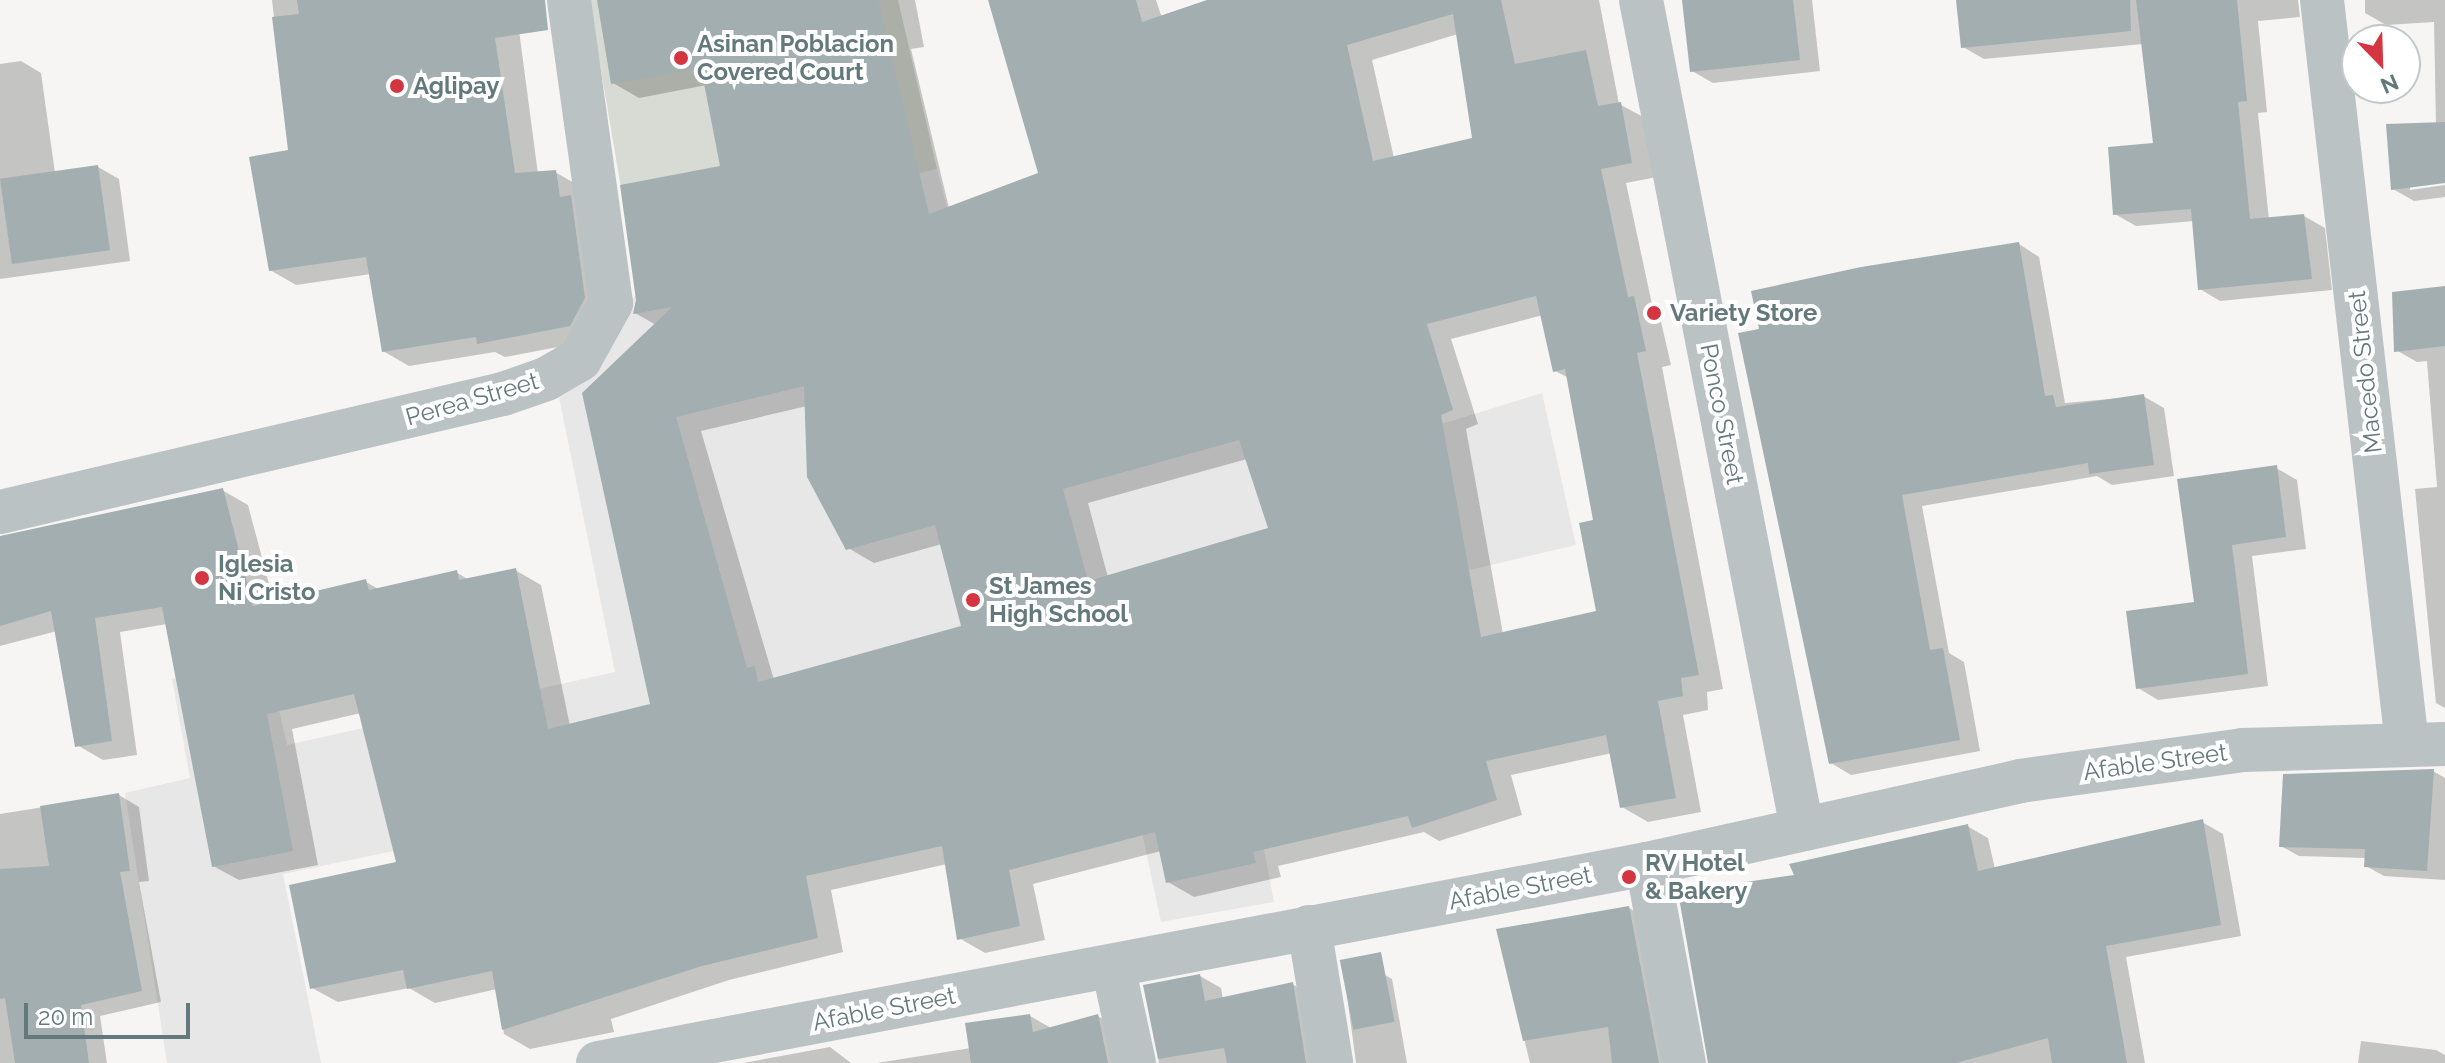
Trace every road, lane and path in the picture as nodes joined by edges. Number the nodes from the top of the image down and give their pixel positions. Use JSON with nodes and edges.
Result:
{"nodes":[{"id":1,"x":569,"y":0,"type":"edge"},
{"id":2,"x":1641,"y":0,"type":"edge"},
{"id":3,"x":2322,"y":0,"type":"edge"},
{"id":4,"x":0,"y":512,"type":"edge"},
{"id":5,"x":2426,"y":744,"type":"edge"},
{"id":6,"x":1802,"y":828,"type":"junction"},
{"id":7,"x":1647,"y":864,"type":"junction"},
{"id":8,"x":1309,"y":927,"type":"junction"},
{"id":9,"x":1113,"y":966,"type":"junction"},
{"id":10,"x":1331,"y":1062,"type":"edge"},
{"id":11,"x":598,"y":1063,"type":"edge"},
{"id":12,"x":1134,"y":1063,"type":"edge"},
{"id":13,"x":1684,"y":1063,"type":"edge"}],
"edges":[{"from":1,"to":4,"type":"street","name":"Perea Street"},
{"from":2,"to":6,"type":"street","name":"Ponco Street"},
{"from":3,"to":5,"type":"street","name":"Macedo Street"},
{"from":5,"to":6,"type":"street","name":"Afable Street"},
{"from":6,"to":7,"type":"street","name":"Afable Street"},
{"from":7,"to":8,"type":"street","name":"Afable Street"},
{"from":7,"to":13,"type":"street"},
{"from":8,"to":9,"type":"street","name":"Afable Street"},
{"from":8,"to":10,"type":"street"},
{"from":9,"to":11,"type":"street","name":"Afable Street"},
{"from":9,"to":12,"type":"street"}]}
